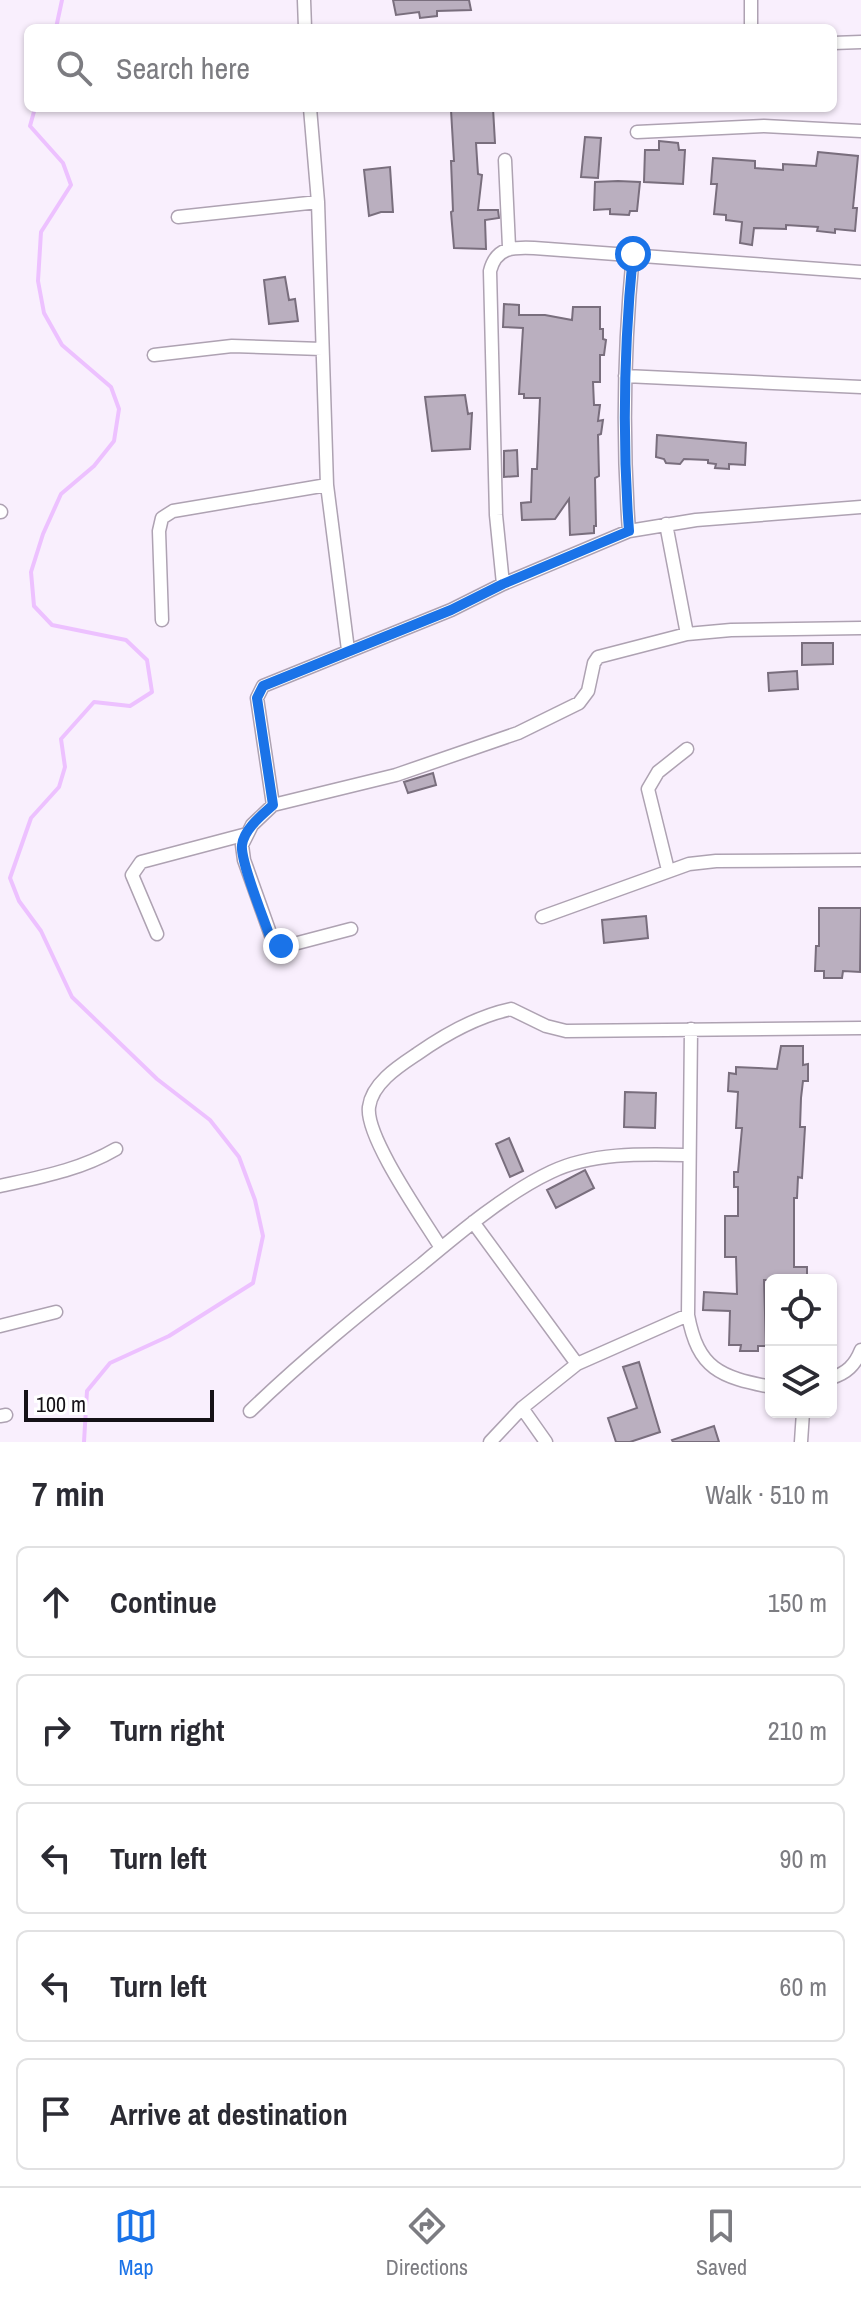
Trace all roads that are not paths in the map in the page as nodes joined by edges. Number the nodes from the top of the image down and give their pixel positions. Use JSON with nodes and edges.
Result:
{"nodes":[{"id":1,"x":304,"y":0,"type":"edge"},
{"id":2,"x":751,"y":0,"type":"edge"},
{"id":3,"x":305,"y":24,"type":"edge"},
{"id":4,"x":751,"y":24,"type":"edge"},
{"id":5,"x":861,"y":42,"type":"edge"},
{"id":6,"x":837,"y":43,"type":"edge"},
{"id":7,"x":310,"y":112,"type":"edge"},
{"id":8,"x":861,"y":131,"type":"edge"},
{"id":9,"x":637,"y":132,"type":"dead end"},
{"id":10,"x":505,"y":160,"type":"dead end"},
{"id":11,"x":318,"y":202,"type":"junction"},
{"id":12,"x":178,"y":217,"type":"dead end"},
{"id":13,"x":509,"y":247,"type":"junction"},
{"id":14,"x":633,"y":254,"type":"junction"},
{"id":15,"x":861,"y":272,"type":"edge"},
{"id":16,"x":322,"y":349,"type":"junction"},
{"id":17,"x":154,"y":355,"type":"dead end"},
{"id":18,"x":625,"y":376,"type":"junction"},
{"id":19,"x":861,"y":387,"type":"edge"},
{"id":20,"x":327,"y":485,"type":"junction"},
{"id":21,"x":861,"y":507,"type":"edge"},
{"id":22,"x":666,"y":524,"type":"junction"},
{"id":23,"x":629,"y":531,"type":"junction"},
{"id":24,"x":503,"y":584,"type":"junction"},
{"id":25,"x":162,"y":620,"type":"dead end"},
{"id":26,"x":861,"y":628,"type":"edge"},
{"id":27,"x":687,"y":634,"type":"junction"},
{"id":28,"x":348,"y":650,"type":"junction"},
{"id":29,"x":687,"y":749,"type":"dead end"},
{"id":30,"x":273,"y":805,"type":"junction"},
{"id":31,"x":247,"y":834,"type":"junction"},
{"id":32,"x":861,"y":860,"type":"edge"},
{"id":33,"x":668,"y":870,"type":"junction"},
{"id":34,"x":542,"y":917,"type":"dead end"},
{"id":35,"x":351,"y":929,"type":"dead end"},
{"id":36,"x":157,"y":934,"type":"dead end"},
{"id":37,"x":861,"y":1028,"type":"edge"},
{"id":38,"x":691,"y":1029,"type":"junction"},
{"id":39,"x":116,"y":1149,"type":"dead end"},
{"id":40,"x":689,"y":1155,"type":"junction"},
{"id":41,"x":1,"y":1184,"type":"edge"},
{"id":42,"x":473,"y":1222,"type":"junction"},
{"id":43,"x":441,"y":1248,"type":"junction"},
{"id":44,"x":56,"y":1312,"type":"dead end"},
{"id":45,"x":688,"y":1315,"type":"junction"},
{"id":46,"x":0,"y":1326,"type":"edge"},
{"id":47,"x":861,"y":1350,"type":"edge"},
{"id":48,"x":577,"y":1364,"type":"junction"},
{"id":49,"x":837,"y":1376,"type":"edge"},
{"id":50,"x":765,"y":1386,"type":"edge"},
{"id":51,"x":522,"y":1408,"type":"junction"},
{"id":52,"x":250,"y":1411,"type":"dead end"},
{"id":53,"x":803,"y":1418,"type":"edge"},
{"id":54,"x":490,"y":1442,"type":"edge"},
{"id":55,"x":546,"y":1442,"type":"edge"},
{"id":56,"x":801,"y":1442,"type":"edge"}],
"edges":[{"from":1,"to":3,"type":"street"},
{"from":2,"to":4,"type":"street"},
{"from":5,"to":6,"type":"street"},
{"from":7,"to":11,"type":"street"},
{"from":8,"to":9,"type":"street"},
{"from":10,"to":13,"type":"street"},
{"from":11,"to":12,"type":"street"},
{"from":11,"to":16,"type":"street"},
{"from":13,"to":14,"type":"street"},
{"from":13,"to":24,"type":"street"},
{"from":14,"to":15,"type":"street"},
{"from":14,"to":18,"type":"street"},
{"from":16,"to":17,"type":"street"},
{"from":16,"to":20,"type":"street"},
{"from":18,"to":19,"type":"street"},
{"from":18,"to":23,"type":"street"},
{"from":20,"to":25,"type":"street"},
{"from":20,"to":28,"type":"street"},
{"from":21,"to":22,"type":"street"},
{"from":22,"to":23,"type":"street"},
{"from":22,"to":27,"type":"street"},
{"from":23,"to":24,"type":"street"},
{"from":24,"to":28,"type":"street"},
{"from":26,"to":27,"type":"street"},
{"from":27,"to":30,"type":"street"},
{"from":28,"to":30,"type":"street"},
{"from":29,"to":33,"type":"street"},
{"from":30,"to":31,"type":"street"},
{"from":31,"to":35,"type":"street"},
{"from":31,"to":36,"type":"street"},
{"from":32,"to":33,"type":"street"},
{"from":33,"to":34,"type":"street"},
{"from":37,"to":38,"type":"street"},
{"from":38,"to":40,"type":"street"},
{"from":38,"to":43,"type":"street"},
{"from":39,"to":41,"type":"street"},
{"from":40,"to":42,"type":"street"},
{"from":40,"to":45,"type":"street"},
{"from":42,"to":43,"type":"street"},
{"from":42,"to":48,"type":"street"},
{"from":43,"to":52,"type":"street"},
{"from":44,"to":46,"type":"street"},
{"from":45,"to":48,"type":"street"},
{"from":45,"to":50,"type":"street"},
{"from":47,"to":49,"type":"street"},
{"from":48,"to":51,"type":"street"},
{"from":51,"to":54,"type":"street"},
{"from":51,"to":55,"type":"street"},
{"from":53,"to":56,"type":"street"}]}
